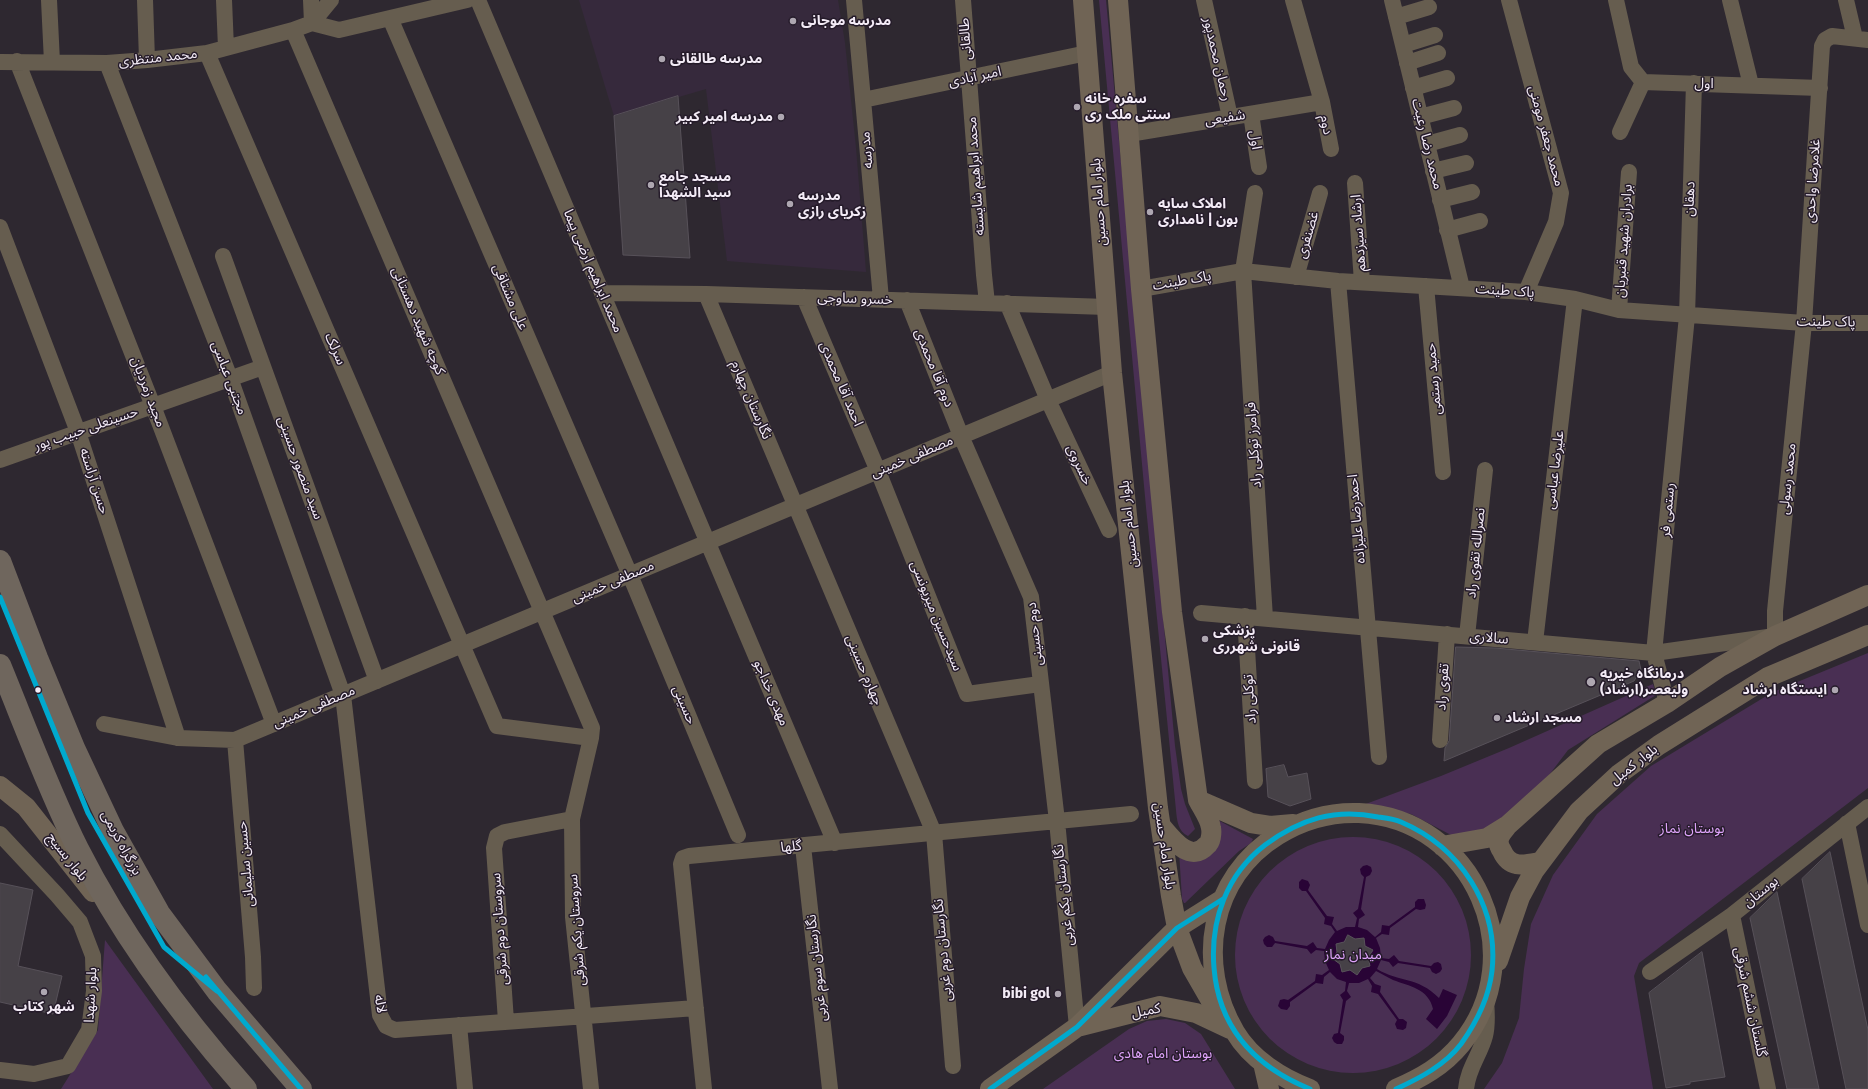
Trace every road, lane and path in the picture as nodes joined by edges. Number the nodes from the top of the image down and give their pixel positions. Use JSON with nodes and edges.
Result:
{"nodes":[{"id":1,"x":49,"y":0,"type":"edge"},
{"id":2,"x":145,"y":0,"type":"edge"},
{"id":3,"x":224,"y":0,"type":"edge"},
{"id":4,"x":310,"y":0,"type":"edge"},
{"id":5,"x":331,"y":0,"type":"edge"},
{"id":6,"x":467,"y":0,"type":"edge"},
{"id":7,"x":478,"y":0,"type":"edge"},
{"id":8,"x":854,"y":0,"type":"edge"},
{"id":9,"x":963,"y":0,"type":"edge"},
{"id":10,"x":1083,"y":0,"type":"edge"},
{"id":11,"x":1118,"y":0,"type":"edge"},
{"id":12,"x":1204,"y":0,"type":"edge"},
{"id":13,"x":1293,"y":0,"type":"edge"},
{"id":14,"x":1392,"y":0,"type":"edge"},
{"id":15,"x":1509,"y":0,"type":"edge"},
{"id":16,"x":1616,"y":0,"type":"edge"},
{"id":17,"x":1730,"y":0,"type":"edge"},
{"id":18,"x":1846,"y":0,"type":"edge"},
{"id":19,"x":1430,"y":7,"type":"dead end"},
{"id":20,"x":1396,"y":17,"type":"junction"},
{"id":21,"x":390,"y":18,"type":"junction"},
{"id":22,"x":312,"y":23,"type":"junction"},
{"id":23,"x":293,"y":30,"type":"junction"},
{"id":24,"x":1435,"y":35,"type":"dead end"},
{"id":25,"x":1862,"y":39,"type":"edge"},
{"id":26,"x":1403,"y":45,"type":"junction"},
{"id":27,"x":226,"y":48,"type":"junction"},
{"id":28,"x":207,"y":53,"type":"junction"},
{"id":29,"x":1087,"y":53,"type":"junction"},
{"id":30,"x":1438,"y":53,"type":"dead end"},
{"id":31,"x":147,"y":60,"type":"junction"},
{"id":32,"x":17,"y":61,"type":"junction"},
{"id":33,"x":0,"y":62,"type":"edge"},
{"id":34,"x":52,"y":62,"type":"junction"},
{"id":35,"x":107,"y":63,"type":"junction"},
{"id":36,"x":1407,"y":63,"type":"junction"},
{"id":37,"x":969,"y":78,"type":"junction"},
{"id":38,"x":1447,"y":78,"type":"dead end"},
{"id":39,"x":1643,"y":82,"type":"junction"},
{"id":40,"x":1694,"y":83,"type":"junction"},
{"id":41,"x":1751,"y":86,"type":"junction"},
{"id":42,"x":1413,"y":88,"type":"junction"},
{"id":43,"x":1820,"y":88,"type":"junction"},
{"id":44,"x":863,"y":100,"type":"junction"},
{"id":45,"x":1322,"y":102,"type":"junction"},
{"id":46,"x":1454,"y":108,"type":"dead end"},
{"id":47,"x":1251,"y":114,"type":"junction"},
{"id":48,"x":1230,"y":117,"type":"junction"},
{"id":49,"x":1420,"y":117,"type":"junction"},
{"id":50,"x":1620,"y":132,"type":"dead end"},
{"id":51,"x":1129,"y":134,"type":"junction"},
{"id":52,"x":1460,"y":135,"type":"dead end"},
{"id":53,"x":1427,"y":144,"type":"junction"},
{"id":54,"x":1331,"y":149,"type":"dead end"},
{"id":55,"x":1466,"y":163,"type":"dead end"},
{"id":56,"x":1258,"y":167,"type":"dead end"},
{"id":57,"x":1433,"y":171,"type":"junction"},
{"id":58,"x":1629,"y":172,"type":"dead end"},
{"id":59,"x":1355,"y":183,"type":"dead end"},
{"id":60,"x":1472,"y":192,"type":"dead end"},
{"id":61,"x":1254,"y":193,"type":"dead end"},
{"id":62,"x":1320,"y":193,"type":"dead end"},
{"id":63,"x":1440,"y":200,"type":"junction"},
{"id":64,"x":1480,"y":221,"type":"dead end"},
{"id":65,"x":0,"y":227,"type":"edge"},
{"id":66,"x":1447,"y":230,"type":"junction"},
{"id":67,"x":223,"y":256,"type":"dead end"},
{"id":68,"x":1243,"y":271,"type":"junction"},
{"id":69,"x":1296,"y":277,"type":"junction"},
{"id":70,"x":1338,"y":281,"type":"junction"},
{"id":71,"x":1362,"y":282,"type":"junction"},
{"id":72,"x":1426,"y":286,"type":"junction"},
{"id":73,"x":1462,"y":288,"type":"junction"},
{"id":74,"x":1141,"y":289,"type":"junction"},
{"id":75,"x":1526,"y":292,"type":"junction"},
{"id":76,"x":602,"y":293,"type":"junction"},
{"id":77,"x":706,"y":294,"type":"junction"},
{"id":78,"x":804,"y":297,"type":"junction"},
{"id":79,"x":1575,"y":299,"type":"junction"},
{"id":80,"x":881,"y":300,"type":"junction"},
{"id":81,"x":908,"y":300,"type":"junction"},
{"id":82,"x":987,"y":303,"type":"junction"},
{"id":83,"x":1007,"y":304,"type":"junction"},
{"id":84,"x":1107,"y":306,"type":"junction"},
{"id":85,"x":1619,"y":310,"type":"junction"},
{"id":86,"x":1687,"y":316,"type":"junction"},
{"id":87,"x":1804,"y":323,"type":"junction"},
{"id":88,"x":1868,"y":323,"type":"edge"},
{"id":89,"x":263,"y":367,"type":"junction"},
{"id":90,"x":1112,"y":373,"type":"junction"},
{"id":91,"x":230,"y":378,"type":"junction"},
{"id":92,"x":1048,"y":400,"type":"junction"},
{"id":93,"x":153,"y":406,"type":"junction"},
{"id":94,"x":78,"y":432,"type":"junction"},
{"id":95,"x":961,"y":436,"type":"junction"},
{"id":96,"x":0,"y":460,"type":"edge"},
{"id":97,"x":1486,"y":470,"type":"dead end"},
{"id":98,"x":878,"y":471,"type":"junction"},
{"id":99,"x":1443,"y":472,"type":"dead end"},
{"id":100,"x":795,"y":506,"type":"junction"},
{"id":101,"x":1109,"y":530,"type":"dead end"},
{"id":102,"x":708,"y":542,"type":"junction"},
{"id":103,"x":0,"y":561,"type":"edge"},
{"id":104,"x":630,"y":575,"type":"junction"},
{"id":105,"x":1868,"y":595,"type":"edge"},
{"id":106,"x":542,"y":612,"type":"junction"},
{"id":107,"x":1201,"y":612,"type":"dead end"},
{"id":108,"x":1245,"y":616,"type":"junction"},
{"id":109,"x":1266,"y":618,"type":"junction"},
{"id":110,"x":1366,"y":627,"type":"junction"},
{"id":111,"x":1447,"y":634,"type":"junction"},
{"id":112,"x":1868,"y":635,"type":"edge"},
{"id":113,"x":1466,"y":636,"type":"junction"},
{"id":114,"x":1776,"y":636,"type":"junction"},
{"id":115,"x":1535,"y":642,"type":"junction"},
{"id":116,"x":462,"y":645,"type":"junction"},
{"id":117,"x":1654,"y":653,"type":"junction"},
{"id":118,"x":0,"y":665,"type":"edge"},
{"id":119,"x":377,"y":681,"type":"junction"},
{"id":120,"x":1040,"y":684,"type":"junction"},
{"id":121,"x":343,"y":695,"type":"junction"},
{"id":122,"x":1667,"y":703,"type":"junction"},
{"id":123,"x":104,"y":724,"type":"dead end"},
{"id":124,"x":274,"y":724,"type":"junction"},
{"id":125,"x":178,"y":738,"type":"junction"},
{"id":126,"x":591,"y":738,"type":"junction"},
{"id":127,"x":235,"y":740,"type":"junction"},
{"id":128,"x":1440,"y":740,"type":"dead end"},
{"id":129,"x":1378,"y":756,"type":"dead end"},
{"id":130,"x":1256,"y":781,"type":"dead end"},
{"id":131,"x":0,"y":786,"type":"edge"},
{"id":132,"x":1198,"y":800,"type":"junction"},
{"id":133,"x":1868,"y":807,"type":"edge"},
{"id":134,"x":1131,"y":814,"type":"dead end"},
{"id":135,"x":572,"y":819,"type":"junction"},
{"id":136,"x":1057,"y":821,"type":"junction"},
{"id":137,"x":1847,"y":823,"type":"junction"},
{"id":138,"x":1300,"y":824,"type":"junction"},
{"id":139,"x":1508,"y":825,"type":"junction"},
{"id":140,"x":1161,"y":826,"type":"junction"},
{"id":141,"x":0,"y":834,"type":"edge"},
{"id":142,"x":934,"y":834,"type":"junction"},
{"id":143,"x":738,"y":835,"type":"dead end"},
{"id":144,"x":835,"y":843,"type":"junction"},
{"id":145,"x":803,"y":846,"type":"junction"},
{"id":146,"x":1442,"y":846,"type":"junction"},
{"id":147,"x":1540,"y":862,"type":"junction"},
{"id":148,"x":1223,"y":899,"type":"junction"},
{"id":149,"x":1732,"y":915,"type":"junction"},
{"id":150,"x":1868,"y":925,"type":"edge"},
{"id":151,"x":1177,"y":928,"type":"junction"},
{"id":152,"x":126,"y":934,"type":"junction"},
{"id":153,"x":1650,"y":972,"type":"dead end"},
{"id":154,"x":254,"y":988,"type":"dead end"},
{"id":155,"x":1488,"y":992,"type":"junction"},
{"id":156,"x":696,"y":1008,"type":"junction"},
{"id":157,"x":583,"y":1016,"type":"junction"},
{"id":158,"x":506,"y":1021,"type":"junction"},
{"id":159,"x":459,"y":1025,"type":"junction"},
{"id":160,"x":1077,"y":1027,"type":"junction"},
{"id":161,"x":1235,"y":1032,"type":"junction"},
{"id":162,"x":1263,"y":1063,"type":"junction"},
{"id":163,"x":953,"y":1066,"type":"dead end"},
{"id":164,"x":1438,"y":1068,"type":"junction"},
{"id":165,"x":0,"y":1070,"type":"edge"},
{"id":166,"x":240,"y":1084,"type":"edge"},
{"id":167,"x":302,"y":1089,"type":"edge"},
{"id":168,"x":465,"y":1089,"type":"edge"},
{"id":169,"x":591,"y":1089,"type":"edge"},
{"id":170,"x":704,"y":1089,"type":"edge"},
{"id":171,"x":830,"y":1089,"type":"edge"},
{"id":172,"x":990,"y":1089,"type":"edge"},
{"id":173,"x":1269,"y":1089,"type":"edge"},
{"id":174,"x":1310,"y":1089,"type":"edge"},
{"id":175,"x":1396,"y":1089,"type":"edge"},
{"id":176,"x":1422,"y":1089,"type":"edge"},
{"id":177,"x":1466,"y":1089,"type":"edge"},
{"id":178,"x":1768,"y":1089,"type":"edge"}],
"edges":[{"from":1,"to":34,"type":"street"},
{"from":2,"to":31,"type":"street"},
{"from":3,"to":27,"type":"street"},
{"from":4,"to":22,"type":"street"},
{"from":5,"to":22,"type":"street"},
{"from":6,"to":21,"type":"street"},
{"from":7,"to":76,"type":"street","name":"محمد ابراهیم ارضی پیما"},
{"from":8,"to":44,"type":"street","name":"مدرسه"},
{"from":9,"to":37,"type":"street","name":"طالقانی"},
{"from":10,"to":29,"type":"main road","name":"بلوار امام حسین"},
{"from":11,"to":51,"type":"main road"},
{"from":12,"to":48,"type":"street","name":"رحمان محمدپور"},
{"from":13,"to":45,"type":"street","name":"دوم"},
{"from":14,"to":20,"type":"street","name":"محمد رضا رعیت"},
{"from":15,"to":75,"type":"street","name":"محمد جعفر مومنی"},
{"from":16,"to":39,"type":"street"},
{"from":17,"to":41,"type":"street"},
{"from":18,"to":25,"type":"street"},
{"from":19,"to":20,"type":"street"},
{"from":20,"to":26,"type":"street","name":"محمد رضا رعیت"},
{"from":21,"to":22,"type":"street"},
{"from":21,"to":104,"type":"street","name":"علی مشتاقی"},
{"from":22,"to":23,"type":"street","name":"محمد منتظری"},
{"from":23,"to":27,"type":"street","name":"محمد منتظری"},
{"from":23,"to":106,"type":"street","name":"کوچه شهید دهستانی"},
{"from":24,"to":26,"type":"street"},
{"from":25,"to":43,"type":"street","name":"غلامرضا واحدی"},
{"from":26,"to":36,"type":"street","name":"محمد رضا رعیت"},
{"from":27,"to":28,"type":"street","name":"محمد منتظری"},
{"from":28,"to":31,"type":"street","name":"محمد منتظری"},
{"from":28,"to":116,"type":"street","name":"سرلک"},
{"from":29,"to":37,"type":"street","name":"امیر آبادی"},
{"from":29,"to":84,"type":"main road","name":"بلوار امام حسین"},
{"from":30,"to":36,"type":"street"},
{"from":31,"to":35,"type":"street","name":"محمد منتظری"},
{"from":32,"to":33,"type":"street","name":"محمد منتظری"},
{"from":32,"to":34,"type":"street","name":"محمد منتظری"},
{"from":32,"to":93,"type":"street","name":"مجید زمردیان"},
{"from":34,"to":35,"type":"street","name":"محمد منتظری"},
{"from":35,"to":91,"type":"street","name":"مجتبی عباسی"},
{"from":36,"to":42,"type":"street","name":"محمد رضا رعیت"},
{"from":37,"to":44,"type":"street","name":"امیر آبادی"},
{"from":37,"to":82,"type":"street","name":"محمد ابراهیم شایسته"},
{"from":38,"to":42,"type":"street"},
{"from":39,"to":40,"type":"street","name":"اول"},
{"from":39,"to":50,"type":"street"},
{"from":40,"to":41,"type":"street","name":"اول"},
{"from":40,"to":86,"type":"street","name":"دهقان"},
{"from":41,"to":43,"type":"street","name":"اول"},
{"from":42,"to":49,"type":"street","name":"محمد رضا رعیت"},
{"from":43,"to":87,"type":"street","name":"غلامرضا واحدی"},
{"from":44,"to":80,"type":"street","name":"مدرسه"},
{"from":45,"to":47,"type":"street","name":"شفیعی"},
{"from":45,"to":54,"type":"street","name":"دوم"},
{"from":46,"to":49,"type":"street"},
{"from":47,"to":48,"type":"street","name":"شفیعی"},
{"from":47,"to":56,"type":"street","name":"اول"},
{"from":48,"to":51,"type":"street","name":"شفیعی"},
{"from":49,"to":53,"type":"street","name":"محمد رضا رعیت"},
{"from":51,"to":74,"type":"main road"},
{"from":52,"to":53,"type":"street"},
{"from":53,"to":57,"type":"street","name":"محمد رضا رعیت"},
{"from":55,"to":57,"type":"street"},
{"from":57,"to":63,"type":"street","name":"محمد رضا رعیت"},
{"from":58,"to":85,"type":"street","name":"برادران شهید قنبریان"},
{"from":59,"to":71,"type":"street","name":"ارشاد سیزدهم"},
{"from":60,"to":63,"type":"street"},
{"from":61,"to":68,"type":"street","name":"فرامرز توکلی راد"},
{"from":62,"to":69,"type":"street","name":"غضنفری"},
{"from":63,"to":66,"type":"street","name":"محمد رضا رعیت"},
{"from":64,"to":66,"type":"street"},
{"from":65,"to":94,"type":"street","name":"حسن آراسته"},
{"from":66,"to":73,"type":"street","name":"محمد رضا رعیت"},
{"from":67,"to":89,"type":"street","name":"سید منصور حسینی"},
{"from":68,"to":69,"type":"street","name":"پاک طینت"},
{"from":68,"to":74,"type":"street","name":"پاک طینت"},
{"from":68,"to":109,"type":"street","name":"فرامرز توکلی راد"},
{"from":69,"to":70,"type":"street","name":"پاک طینت"},
{"from":70,"to":71,"type":"street","name":"پاک طینت"},
{"from":70,"to":110,"type":"street","name":"احمدرضا علیزاده"},
{"from":71,"to":72,"type":"street","name":"پاک طینت"},
{"from":72,"to":73,"type":"street","name":"پاک طینت"},
{"from":72,"to":99,"type":"street","name":"حمید رستمی"},
{"from":73,"to":75,"type":"street","name":"پاک طینت"},
{"from":74,"to":132,"type":"main road"},
{"from":75,"to":79,"type":"street","name":"پاک طینت"},
{"from":76,"to":77,"type":"street","name":"خسرو ساوجی"},
{"from":76,"to":102,"type":"street","name":"محمد ابراهیم ارضی پیما"},
{"from":77,"to":78,"type":"street","name":"خسرو ساوجی"},
{"from":77,"to":100,"type":"street","name":"نگارستان چهارم"},
{"from":78,"to":80,"type":"street","name":"خسرو ساوجی"},
{"from":78,"to":98,"type":"street","name":"احمد آقا محمدی"},
{"from":79,"to":85,"type":"street","name":"پاک طینت"},
{"from":79,"to":115,"type":"street","name":"علیرضا عباسی"},
{"from":80,"to":81,"type":"street","name":"خسرو ساوجی"},
{"from":81,"to":82,"type":"street","name":"خسرو ساوجی"},
{"from":81,"to":95,"type":"street","name":"دوم آقا محمدی"},
{"from":82,"to":83,"type":"street","name":"خسرو ساوجی"},
{"from":83,"to":84,"type":"street","name":"خسرو ساوجی"},
{"from":83,"to":92,"type":"street","name":"خسروی"},
{"from":84,"to":90,"type":"main road","name":"بلوار امام حسین"},
{"from":85,"to":86,"type":"street","name":"پاک طینت"},
{"from":86,"to":87,"type":"street","name":"پاک طینت"},
{"from":86,"to":117,"type":"street","name":"رستمی فر"},
{"from":87,"to":88,"type":"street","name":"پاک طینت"},
{"from":87,"to":114,"type":"street","name":"محمد رسولی"},
{"from":89,"to":91,"type":"street","name":"حسینعلی حبیب پور"},
{"from":89,"to":119,"type":"street","name":"سید منصور حسینی"},
{"from":90,"to":92,"type":"street","name":"مصطفی خمینی"},
{"from":90,"to":140,"type":"main road","name":"بلوار امام حسین"},
{"from":91,"to":93,"type":"street","name":"حسینعلی حبیب پور"},
{"from":91,"to":121,"type":"street","name":"مجتبی عباسی"},
{"from":92,"to":95,"type":"street","name":"مصطفی خمینی"},
{"from":92,"to":101,"type":"street","name":"خسروی"},
{"from":93,"to":94,"type":"street","name":"حسینعلی حبیب پور"},
{"from":93,"to":124,"type":"street","name":"مجید زمردیان"},
{"from":94,"to":96,"type":"street","name":"حسینعلی حبیب پور"},
{"from":94,"to":125,"type":"street","name":"حسن آراسته"},
{"from":95,"to":98,"type":"street","name":"مصطفی خمینی"},
{"from":95,"to":120,"type":"street","name":"دوم حسینی"},
{"from":97,"to":113,"type":"street","name":"نصرالله تقوی راد"},
{"from":98,"to":100,"type":"street","name":"مصطفی خمینی"},
{"from":98,"to":120,"type":"street","name":"سیدحسین میریونسی"},
{"from":100,"to":102,"type":"street","name":"مصطفی خمینی"},
{"from":100,"to":142,"type":"street","name":"چهارم حسینی"},
{"from":102,"to":104,"type":"street","name":"مصطفی خمینی"},
{"from":102,"to":144,"type":"street","name":"مهدی خداجو"},
{"from":103,"to":167,"type":"highway","name":"بزرگراه کریمی"},
{"from":104,"to":106,"type":"street","name":"مصطفی خمینی"},
{"from":104,"to":143,"type":"street","name":"حسینی"},
{"from":105,"to":114,"type":"main road"},
{"from":106,"to":116,"type":"street","name":"مصطفی خمینی"},
{"from":106,"to":126,"type":"street","name":"کوچه شهید دهستانی"},
{"from":107,"to":108,"type":"street","name":"سالاری"},
{"from":108,"to":109,"type":"street","name":"سالاری"},
{"from":108,"to":130,"type":"street","name":"توکلی راد"},
{"from":109,"to":110,"type":"street","name":"سالاری"},
{"from":110,"to":111,"type":"street","name":"سالاری"},
{"from":110,"to":129,"type":"street","name":"احمدرضا علیزاده"},
{"from":111,"to":113,"type":"street","name":"سالاری"},
{"from":111,"to":128,"type":"street","name":"تقوی راد"},
{"from":112,"to":147,"type":"main road","name":"بلوار کمیل"},
{"from":113,"to":115,"type":"street","name":"سالاری"},
{"from":114,"to":117,"type":"street","name":"سالاری"},
{"from":114,"to":122,"type":"main road"},
{"from":115,"to":117,"type":"street","name":"سالاری"},
{"from":116,"to":119,"type":"street","name":"مصطفی خمینی"},
{"from":116,"to":126,"type":"street","name":"سرلک"},
{"from":117,"to":122,"type":"street","name":"رستمی فر"},
{"from":118,"to":152,"type":"highway"},
{"from":119,"to":121,"type":"street","name":"مصطفی خمینی"},
{"from":120,"to":136,"type":"street","name":"دوم حسینی"},
{"from":121,"to":124,"type":"street","name":"مصطفی خمینی"},
{"from":121,"to":159,"type":"street","name":"لاله"},
{"from":122,"to":139,"type":"main road"},
{"from":123,"to":125,"type":"street","name":"مصطفی خمینی"},
{"from":124,"to":127,"type":"street","name":"مصطفی خمینی"},
{"from":125,"to":127,"type":"street","name":"مصطفی خمینی"},
{"from":126,"to":135,"type":"street","name":"سروستان یکم شرقی"},
{"from":127,"to":154,"type":"street","name":"حسین سلیمانی"},
{"from":131,"to":152,"type":"main road","name":"بلوار بسیج"},
{"from":132,"to":138,"type":"main road"},
{"from":132,"to":140,"type":"main road"},
{"from":133,"to":137,"type":"street","name":"بوستان"},
{"from":134,"to":136,"type":"street","name":"گلها"},
{"from":135,"to":157,"type":"street","name":"سروستان یکم شرقی"},
{"from":135,"to":158,"type":"street","name":"سروستان دوم شرقی"},
{"from":136,"to":142,"type":"street","name":"گلها"},
{"from":136,"to":160,"type":"street","name":"نگارستان یکم غربی"},
{"from":137,"to":149,"type":"street","name":"بوستان"},
{"from":137,"to":150,"type":"street"},
{"from":138,"to":146,"type":"main road"},
{"from":138,"to":148,"type":"main road"},
{"from":139,"to":146,"type":"main road"},
{"from":139,"to":147,"type":"main road"},
{"from":140,"to":151,"type":"main road","name":"بلوار امام حسین"},
{"from":141,"to":165,"type":"street","name":"بلوار شهدا"},
{"from":142,"to":144,"type":"street","name":"گلها"},
{"from":142,"to":163,"type":"street","name":"نگارستان دوم غربی"},
{"from":144,"to":145,"type":"street","name":"گلها"},
{"from":145,"to":156,"type":"street","name":"گلها"},
{"from":145,"to":171,"type":"street","name":"نگارستان سوم غربی"},
{"from":146,"to":155,"type":"main road"},
{"from":147,"to":155,"type":"main road","name":"بلوار کمیل"},
{"from":148,"to":151,"type":"main road","name":"کمیل"},
{"from":148,"to":161,"type":"main road"},
{"from":149,"to":153,"type":"street","name":"بوستان"},
{"from":149,"to":178,"type":"street","name":"گلستان ششم شرقی"},
{"from":151,"to":160,"type":"main road","name":"کمیل"},
{"from":151,"to":161,"type":"main road","name":"بلوار امام حسین"},
{"from":152,"to":166,"type":"highway"},
{"from":155,"to":164,"type":"main road"},
{"from":155,"to":177,"type":"street"},
{"from":156,"to":157,"type":"street","name":"لاله"},
{"from":156,"to":170,"type":"street","name":"گلها"},
{"from":157,"to":158,"type":"street","name":"لاله"},
{"from":157,"to":169,"type":"street","name":"سروستان یکم شرقی"},
{"from":158,"to":159,"type":"street","name":"لاله"},
{"from":159,"to":168,"type":"street"},
{"from":160,"to":161,"type":"main road","name":"کمیل"},
{"from":160,"to":172,"type":"main road","name":"کمیل"},
{"from":161,"to":162,"type":"main road"},
{"from":162,"to":173,"type":"main road"},
{"from":162,"to":174,"type":"main road"},
{"from":164,"to":175,"type":"main road"},
{"from":164,"to":176,"type":"main road"}]}
